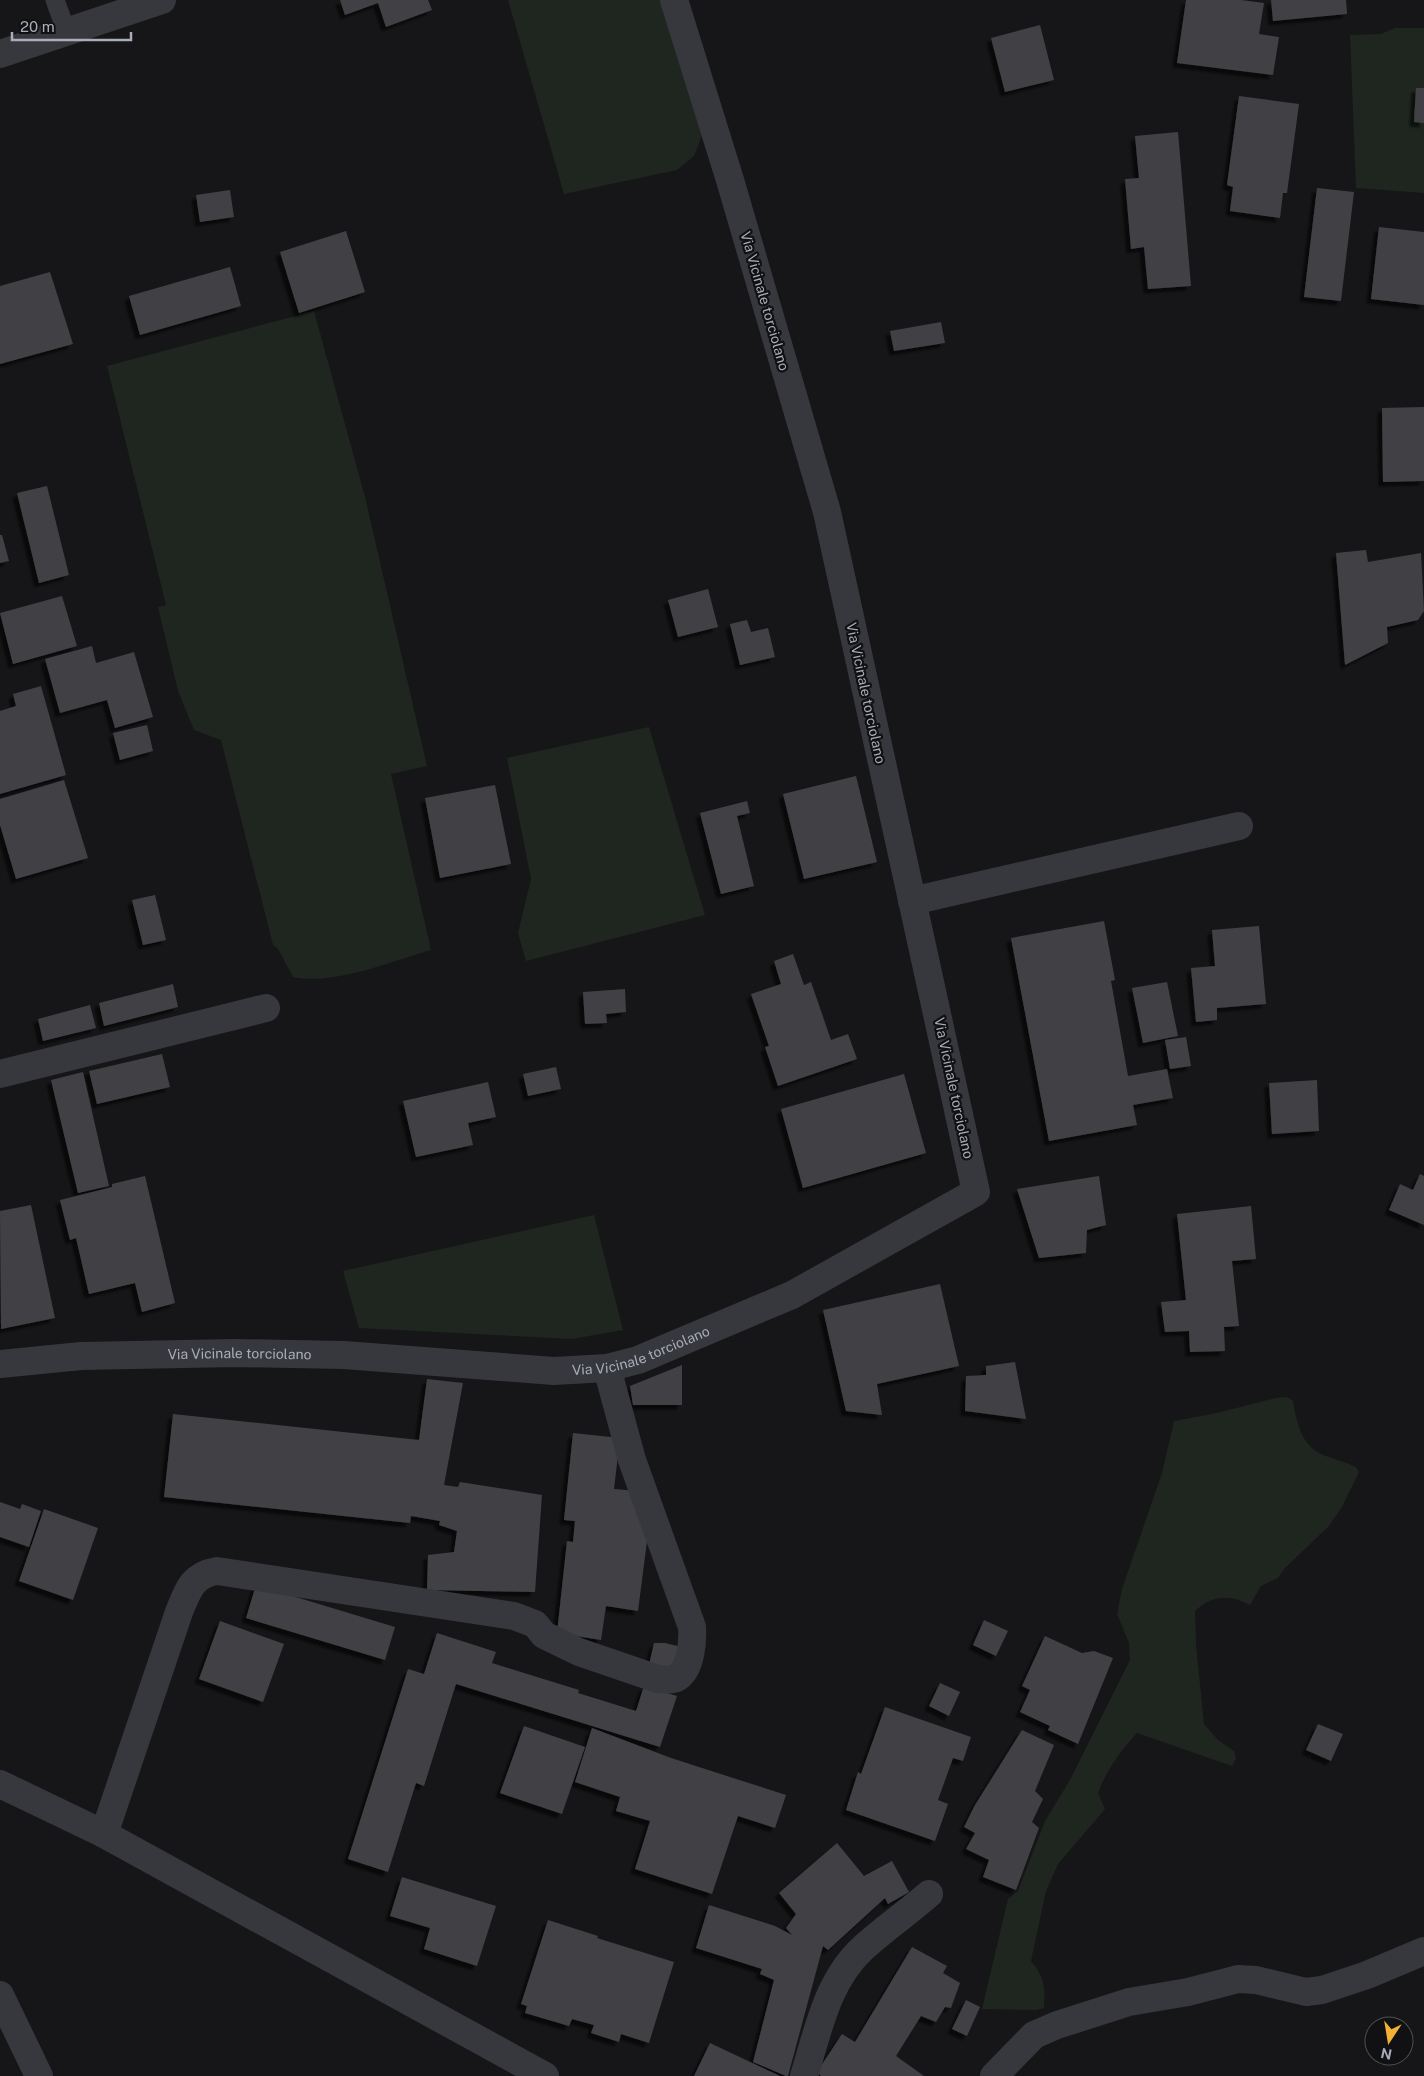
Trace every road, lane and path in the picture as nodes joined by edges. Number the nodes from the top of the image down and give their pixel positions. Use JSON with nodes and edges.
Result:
{"nodes":[{"id":1,"x":55,"y":0,"type":"edge"},
{"id":2,"x":162,"y":0,"type":"edge"},
{"id":3,"x":674,"y":0,"type":"edge"},
{"id":4,"x":67,"y":33,"type":"junction"},
{"id":5,"x":0,"y":54,"type":"edge"},
{"id":6,"x":1239,"y":826,"type":"dead end"},
{"id":7,"x":912,"y":901,"type":"junction"},
{"id":8,"x":266,"y":1008,"type":"dead end"},
{"id":9,"x":0,"y":1074,"type":"edge"},
{"id":10,"x":0,"y":1364,"type":"edge"},
{"id":11,"x":607,"y":1368,"type":"junction"},
{"id":12,"x":0,"y":1784,"type":"edge"},
{"id":13,"x":104,"y":1834,"type":"junction"},
{"id":14,"x":928,"y":1894,"type":"dead end"},
{"id":15,"x":1424,"y":1951,"type":"edge"},
{"id":16,"x":0,"y":1995,"type":"edge"},
{"id":17,"x":39,"y":2076,"type":"edge"},
{"id":18,"x":545,"y":2076,"type":"edge"},
{"id":19,"x":804,"y":2076,"type":"edge"},
{"id":20,"x":994,"y":2076,"type":"edge"}],
"edges":[{"from":1,"to":4,"type":"lane"},
{"from":2,"to":4,"type":"street"},
{"from":3,"to":7,"type":"street","name":"Via Vicinale torciolano"},
{"from":4,"to":5,"type":"street"},
{"from":6,"to":7,"type":"street"},
{"from":7,"to":11,"type":"street","name":"Via Vicinale torciolano"},
{"from":8,"to":9,"type":"street"},
{"from":10,"to":11,"type":"street","name":"Via Vicinale torciolano"},
{"from":11,"to":13,"type":"street"},
{"from":12,"to":13,"type":"street"},
{"from":13,"to":18,"type":"street"},
{"from":14,"to":19,"type":"street"},
{"from":15,"to":20,"type":"street"},
{"from":16,"to":17,"type":"street"}]}
